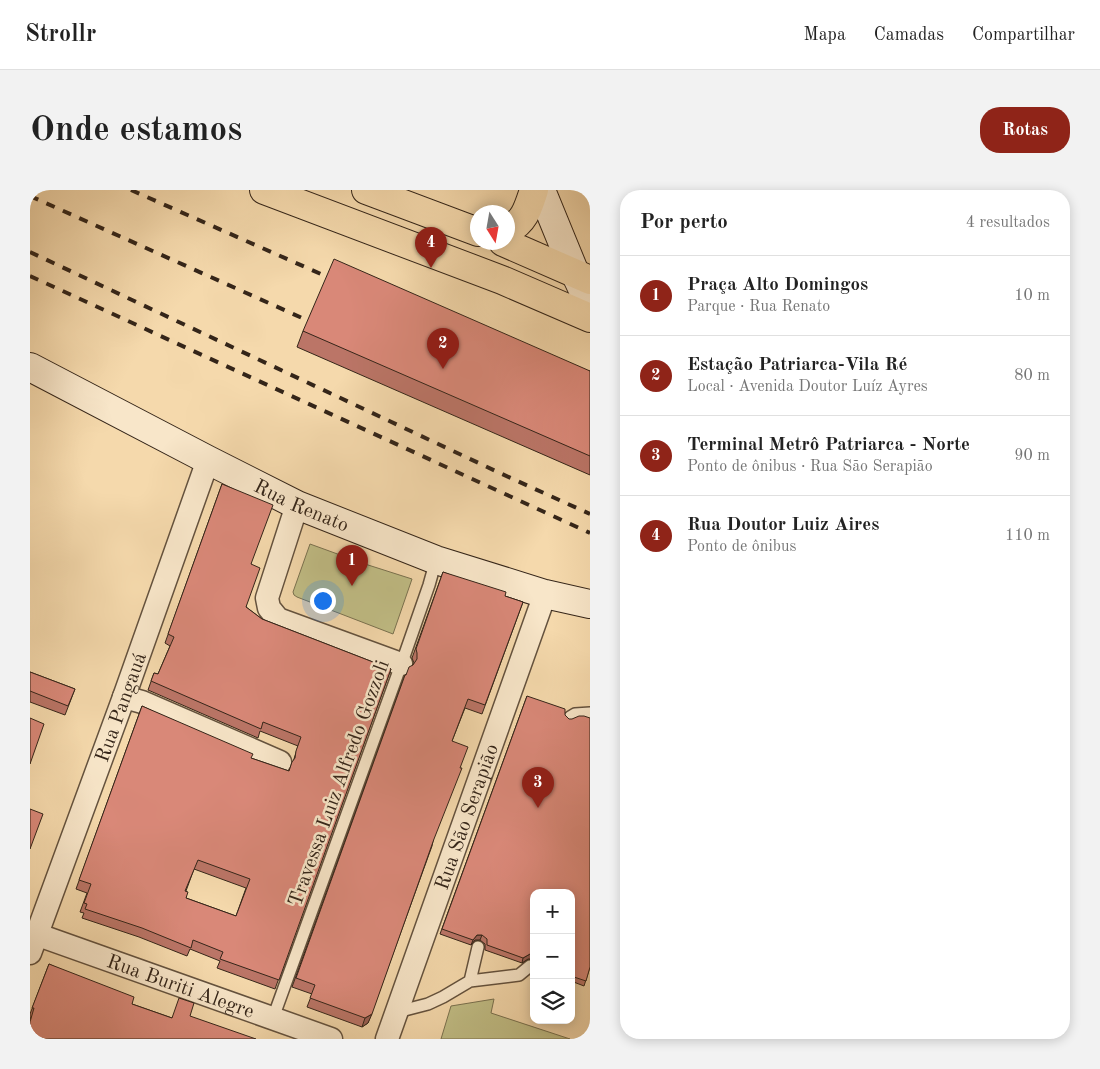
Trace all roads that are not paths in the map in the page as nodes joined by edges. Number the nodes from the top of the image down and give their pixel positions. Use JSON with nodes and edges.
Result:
{"nodes":[{"id":1,"x":264,"y":190,"type":"edge"},
{"id":2,"x":366,"y":190,"type":"edge"},
{"id":3,"x":534,"y":190,"type":"edge"},
{"id":4,"x":541,"y":190,"type":"edge"},
{"id":5,"x":515,"y":226,"type":"edge"},
{"id":6,"x":470,"y":229,"type":"edge"},
{"id":7,"x":515,"y":247,"type":"edge"},
{"id":8,"x":583,"y":276,"type":"edge"},
{"id":9,"x":590,"y":305,"type":"edge"},
{"id":10,"x":590,"y":318,"type":"edge"},
{"id":11,"x":30,"y":367,"type":"edge"},
{"id":12,"x":208,"y":460,"type":"junction"},
{"id":13,"x":297,"y":505,"type":"junction"},
{"id":14,"x":436,"y":560,"type":"junction"},
{"id":15,"x":545,"y":594,"type":"junction"},
{"id":16,"x":590,"y":604,"type":"edge"},
{"id":17,"x":401,"y":664,"type":"junction"},
{"id":18,"x":124,"y":697,"type":"junction"},
{"id":19,"x":590,"y":713,"type":"edge"},
{"id":20,"x":570,"y":717,"type":"edge"},
{"id":21,"x":280,"y":762,"type":"dead end"},
{"id":22,"x":32,"y":940,"type":"edge"},
{"id":23,"x":478,"y":947,"type":"dead end"},
{"id":24,"x":530,"y":966,"type":"dead end"},
{"id":25,"x":470,"y":981,"type":"junction"},
{"id":26,"x":397,"y":1012,"type":"junction"},
{"id":27,"x":273,"y":1018,"type":"junction"},
{"id":28,"x":331,"y":1039,"type":"edge"},
{"id":29,"x":387,"y":1039,"type":"edge"}],
"edges":[{"from":1,"to":10,"type":"highway"},
{"from":2,"to":6,"type":"highway"},
{"from":3,"to":5,"type":"highway"},
{"from":4,"to":8,"type":"street"},
{"from":7,"to":8,"type":"highway"},
{"from":8,"to":9,"type":"street"},
{"from":11,"to":12,"type":"street","name":"Rua Renato"},
{"from":12,"to":13,"type":"street","name":"Rua Renato"},
{"from":12,"to":18,"type":"street","name":"Rua Pangauá"},
{"from":13,"to":14,"type":"street","name":"Rua Renato"},
{"from":13,"to":17,"type":"street"},
{"from":14,"to":15,"type":"street","name":"Rua Renato"},
{"from":14,"to":17,"type":"lane","name":"Travessa Luiz Alfredo Gozzoli"},
{"from":15,"to":16,"type":"street","name":"Rua Renato"},
{"from":15,"to":26,"type":"street","name":"Rua São Serapião"},
{"from":17,"to":27,"type":"lane","name":"Travessa Luiz Alfredo Gozzoli"},
{"from":18,"to":21,"type":"street"},
{"from":18,"to":22,"type":"street","name":"Rua Pangauá"},
{"from":19,"to":20,"type":"lane"},
{"from":22,"to":27,"type":"street","name":"Rua Buriti Alegre"},
{"from":23,"to":25,"type":"lane"},
{"from":24,"to":25,"type":"lane"},
{"from":25,"to":26,"type":"lane"},
{"from":26,"to":29,"type":"street","name":"Rua São Serapião"},
{"from":27,"to":28,"type":"street","name":"Rua Buriti Alegre"}]}
